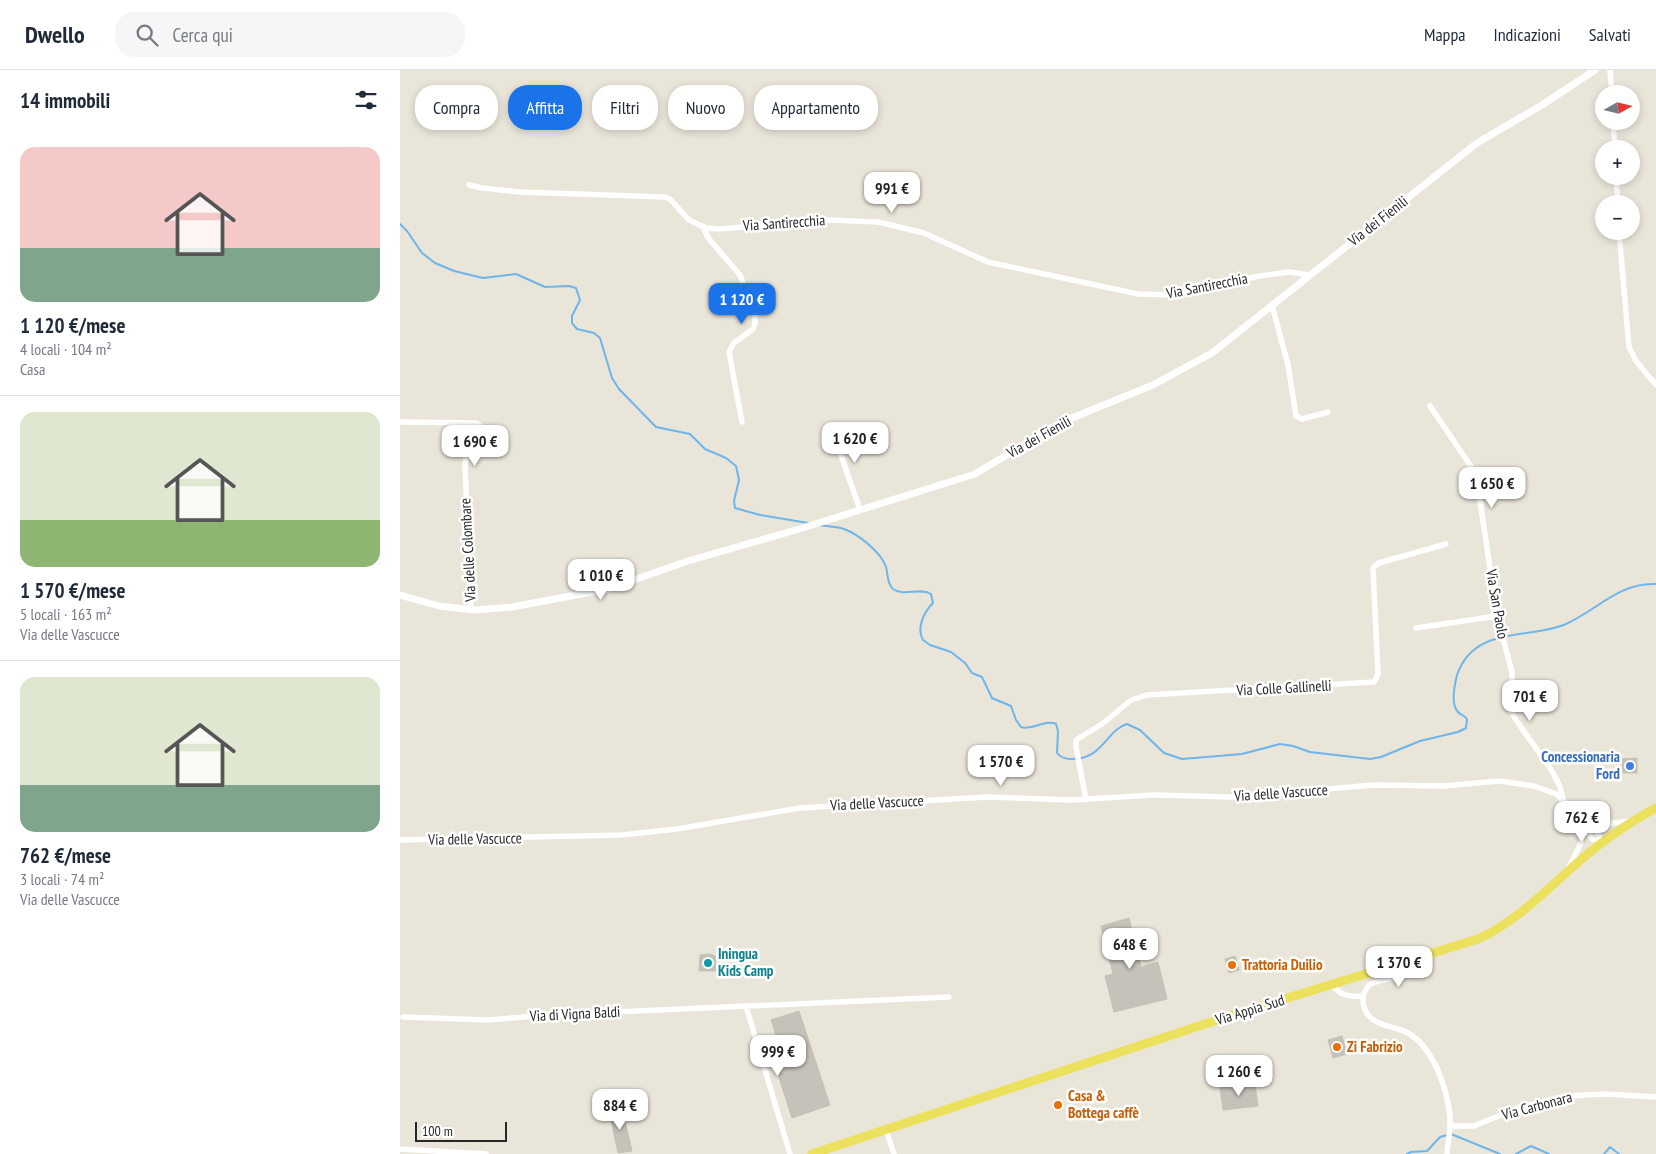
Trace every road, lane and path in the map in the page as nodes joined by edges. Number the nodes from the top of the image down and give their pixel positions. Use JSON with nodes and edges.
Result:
{"nodes":[{"id":1,"x":1595,"y":70,"type":"edge"},
{"id":2,"x":1610,"y":70,"type":"edge"},
{"id":3,"x":1611,"y":85,"type":"edge"},
{"id":4,"x":469,"y":185,"type":"dead end"},
{"id":5,"x":703,"y":227,"type":"junction"},
{"id":6,"x":1620,"y":240,"type":"edge"},
{"id":7,"x":1309,"y":275,"type":"junction"},
{"id":8,"x":1272,"y":305,"type":"junction"},
{"id":9,"x":1656,"y":385,"type":"edge"},
{"id":10,"x":1430,"y":406,"type":"dead end"},
{"id":11,"x":1328,"y":412,"type":"dead end"},
{"id":12,"x":400,"y":422,"type":"edge"},
{"id":13,"x":742,"y":422,"type":"dead end"},
{"id":14,"x":831,"y":426,"type":"dead end"},
{"id":15,"x":860,"y":510,"type":"junction"},
{"id":16,"x":1446,"y":544,"type":"dead end"},
{"id":17,"x":400,"y":595,"type":"edge"},
{"id":18,"x":471,"y":610,"type":"junction"},
{"id":19,"x":1496,"y":616,"type":"junction"},
{"id":20,"x":1416,"y":628,"type":"dead end"},
{"id":21,"x":1563,"y":799,"type":"junction"},
{"id":22,"x":1086,"y":800,"type":"junction"},
{"id":23,"x":1656,"y":808,"type":"edge"},
{"id":24,"x":1583,"y":820,"type":"junction"},
{"id":25,"x":1634,"y":820,"type":"junction"},
{"id":26,"x":400,"y":840,"type":"edge"},
{"id":27,"x":1602,"y":843,"type":"junction"},
{"id":28,"x":1566,"y":872,"type":"junction"},
{"id":29,"x":1405,"y":962,"type":"junction"},
{"id":30,"x":1332,"y":984,"type":"junction"},
{"id":31,"x":1363,"y":996,"type":"junction"},
{"id":32,"x":949,"y":997,"type":"dead end"},
{"id":33,"x":746,"y":1006,"type":"junction"},
{"id":34,"x":403,"y":1016,"type":"dead end"},
{"id":35,"x":1656,"y":1097,"type":"edge"},
{"id":36,"x":1450,"y":1127,"type":"junction"},
{"id":37,"x":886,"y":1130,"type":"junction"},
{"id":38,"x":400,"y":1149,"type":"edge"},
{"id":39,"x":486,"y":1154,"type":"edge"},
{"id":40,"x":790,"y":1154,"type":"edge"},
{"id":41,"x":812,"y":1154,"type":"edge"},
{"id":42,"x":894,"y":1154,"type":"edge"},
{"id":43,"x":1447,"y":1154,"type":"edge"}],
"edges":[{"from":1,"to":7,"type":"street","name":"Via dei Fienili"},
{"from":2,"to":3,"type":"street"},
{"from":4,"to":5,"type":"street"},
{"from":5,"to":7,"type":"street","name":"Via Santirecchia"},
{"from":5,"to":13,"type":"street"},
{"from":6,"to":9,"type":"street"},
{"from":7,"to":8,"type":"street","name":"Via dei Fienili"},
{"from":8,"to":11,"type":"street"},
{"from":8,"to":15,"type":"street","name":"Via dei Fienili"},
{"from":10,"to":19,"type":"street","name":"Via San Paolo"},
{"from":12,"to":18,"type":"street","name":"Via delle Colombare"},
{"from":14,"to":15,"type":"street"},
{"from":15,"to":18,"type":"street","name":"Via dei Fienili"},
{"from":16,"to":22,"type":"street","name":"Via Colle Gallinelli"},
{"from":17,"to":18,"type":"street","name":"Via dei Fienili"},
{"from":19,"to":20,"type":"street"},
{"from":19,"to":21,"type":"street","name":"Via San Paolo"},
{"from":21,"to":22,"type":"street","name":"Via delle Vascucce"},
{"from":21,"to":24,"type":"street","name":"Via delle Vascucce"},
{"from":22,"to":26,"type":"street","name":"Via delle Vascucce"},
{"from":23,"to":25,"type":"main road","name":"Via Appia Sud"},
{"from":24,"to":25,"type":"street"},
{"from":24,"to":27,"type":"street","name":"Via delle Vascucce"},
{"from":24,"to":28,"type":"street"},
{"from":25,"to":27,"type":"main road","name":"Via Appia Sud"},
{"from":27,"to":28,"type":"main road","name":"Via Appia Sud"},
{"from":28,"to":29,"type":"main road","name":"Via Appia Sud"},
{"from":29,"to":30,"type":"main road","name":"Via Appia Sud"},
{"from":29,"to":31,"type":"street"},
{"from":30,"to":31,"type":"street"},
{"from":30,"to":37,"type":"main road","name":"Via Appia Sud"},
{"from":31,"to":36,"type":"street"},
{"from":32,"to":33,"type":"street","name":"Via di Vigna Baldi"},
{"from":33,"to":34,"type":"street","name":"Via di Vigna Baldi"},
{"from":33,"to":40,"type":"street"},
{"from":35,"to":36,"type":"street","name":"Via Carbonara"},
{"from":36,"to":43,"type":"street"},
{"from":37,"to":41,"type":"main road","name":"Via Appia Sud"},
{"from":37,"to":42,"type":"street"},
{"from":38,"to":39,"type":"street"}]}
